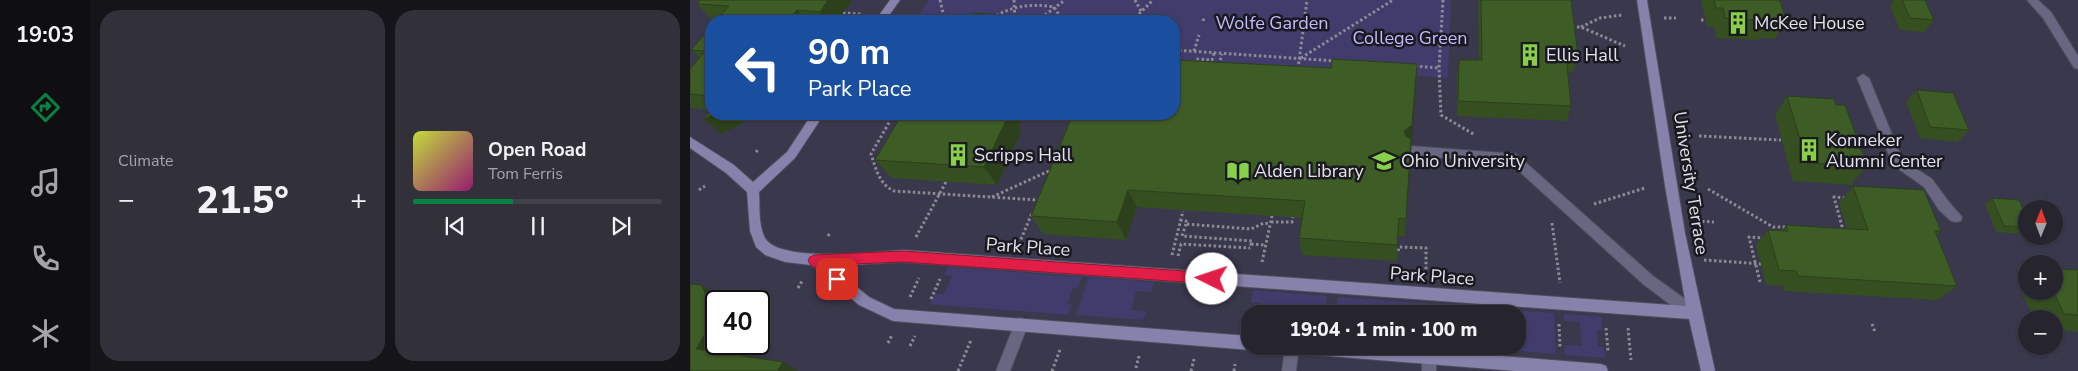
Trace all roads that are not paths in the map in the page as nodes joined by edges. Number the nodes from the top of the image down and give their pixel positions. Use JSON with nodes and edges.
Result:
{"nodes":[{"id":1,"x":894,"y":0,"type":"edge"},
{"id":2,"x":1642,"y":0,"type":"edge"},
{"id":3,"x":2032,"y":0,"type":"edge"},
{"id":4,"x":884,"y":15,"type":"edge"},
{"id":5,"x":2076,"y":60,"type":"edge"},
{"id":6,"x":1863,"y":78,"type":"dead end"},
{"id":7,"x":814,"y":120,"type":"edge"},
{"id":8,"x":690,"y":142,"type":"edge"},
{"id":9,"x":1411,"y":151,"type":"edge"},
{"id":10,"x":753,"y":190,"type":"junction"},
{"id":11,"x":1956,"y":217,"type":"dead end"},
{"id":12,"x":814,"y":260,"type":"junction"},
{"id":13,"x":1693,"y":313,"type":"junction"},
{"id":14,"x":1021,"y":325,"type":"junction"},
{"id":15,"x":1241,"y":342,"type":"edge"},
{"id":16,"x":1290,"y":355,"type":"edge"},
{"id":17,"x":1360,"y":355,"type":"edge"},
{"id":18,"x":1429,"y":364,"type":"edge"},
{"id":19,"x":1605,"y":365,"type":"edge"},
{"id":20,"x":1003,"y":371,"type":"edge"},
{"id":21,"x":1289,"y":371,"type":"edge"},
{"id":22,"x":1708,"y":371,"type":"edge"}],
"edges":[{"from":1,"to":4,"type":"street"},
{"from":2,"to":13,"type":"street","name":"University Terrace"},
{"from":3,"to":5,"type":"lane"},
{"from":6,"to":11,"type":"lane"},
{"from":7,"to":10,"type":"street"},
{"from":8,"to":10,"type":"street"},
{"from":9,"to":13,"type":"lane"},
{"from":10,"to":12,"type":"street","name":"Park Place"},
{"from":12,"to":13,"type":"street","name":"Park Place"},
{"from":12,"to":14,"type":"street"},
{"from":13,"to":22,"type":"street","name":"University Terrace"},
{"from":14,"to":15,"type":"street"},
{"from":14,"to":20,"type":"lane"},
{"from":16,"to":21,"type":"lane"},
{"from":17,"to":18,"type":"street"},
{"from":18,"to":19,"type":"street"}]}
